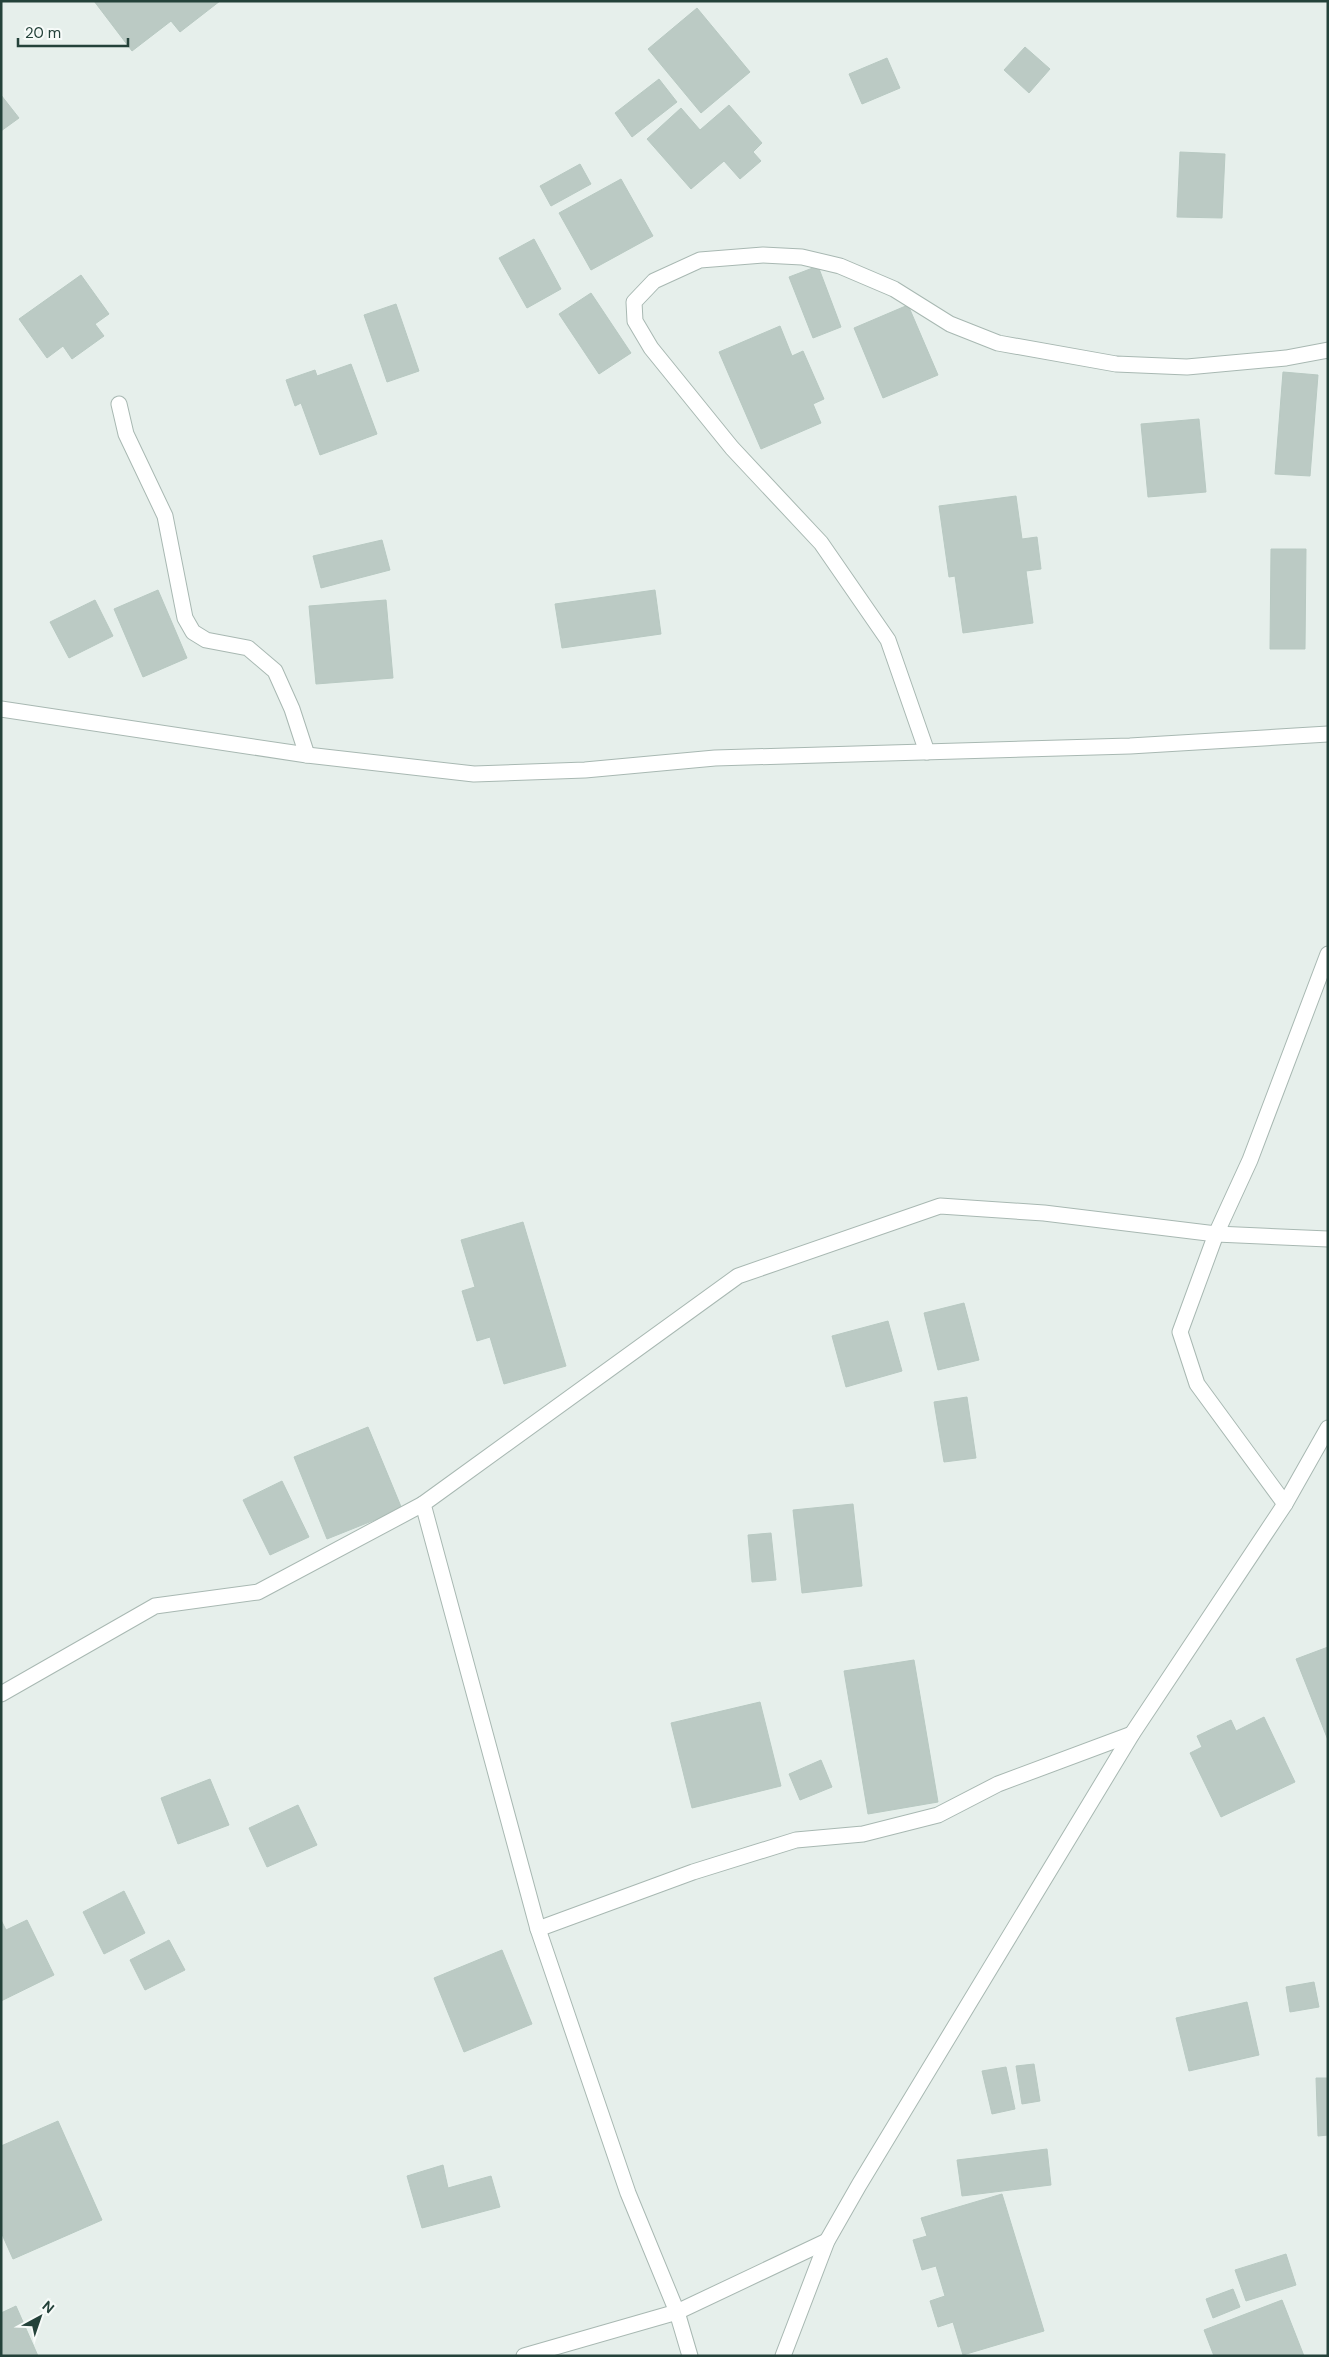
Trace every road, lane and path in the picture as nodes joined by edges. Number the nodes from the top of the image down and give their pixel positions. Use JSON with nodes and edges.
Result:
{"nodes":[{"id":1,"x":1328,"y":350,"type":"edge"},
{"id":2,"x":119,"y":404,"type":"dead end"},
{"id":3,"x":1,"y":709,"type":"edge"},
{"id":4,"x":1328,"y":734,"type":"edge"},
{"id":5,"x":926,"y":752,"type":"junction"},
{"id":6,"x":307,"y":755,"type":"junction"},
{"id":7,"x":1328,"y":954,"type":"edge"},
{"id":8,"x":1216,"y":1234,"type":"junction"},
{"id":9,"x":1328,"y":1239,"type":"edge"},
{"id":10,"x":1328,"y":1428,"type":"edge"},
{"id":11,"x":423,"y":1504,"type":"junction"},
{"id":12,"x":1285,"y":1504,"type":"junction"},
{"id":13,"x":1,"y":1694,"type":"edge"},
{"id":14,"x":1132,"y":1734,"type":"junction"},
{"id":15,"x":538,"y":1929,"type":"junction"},
{"id":16,"x":828,"y":2241,"type":"junction"},
{"id":17,"x":678,"y":2312,"type":"junction"},
{"id":18,"x":524,"y":2356,"type":"edge"},
{"id":19,"x":690,"y":2356,"type":"edge"},
{"id":20,"x":783,"y":2356,"type":"edge"}],
"edges":[{"from":1,"to":5,"type":"street"},
{"from":2,"to":6,"type":"street"},
{"from":3,"to":6,"type":"street"},
{"from":4,"to":5,"type":"street"},
{"from":5,"to":6,"type":"street"},
{"from":7,"to":8,"type":"street"},
{"from":8,"to":9,"type":"street"},
{"from":8,"to":11,"type":"street"},
{"from":8,"to":12,"type":"street"},
{"from":10,"to":12,"type":"street"},
{"from":11,"to":13,"type":"street"},
{"from":11,"to":15,"type":"street"},
{"from":12,"to":14,"type":"street"},
{"from":14,"to":15,"type":"street"},
{"from":14,"to":16,"type":"street"},
{"from":15,"to":17,"type":"street"},
{"from":16,"to":17,"type":"street"},
{"from":16,"to":20,"type":"street"},
{"from":17,"to":18,"type":"street"},
{"from":17,"to":19,"type":"street"}]}
